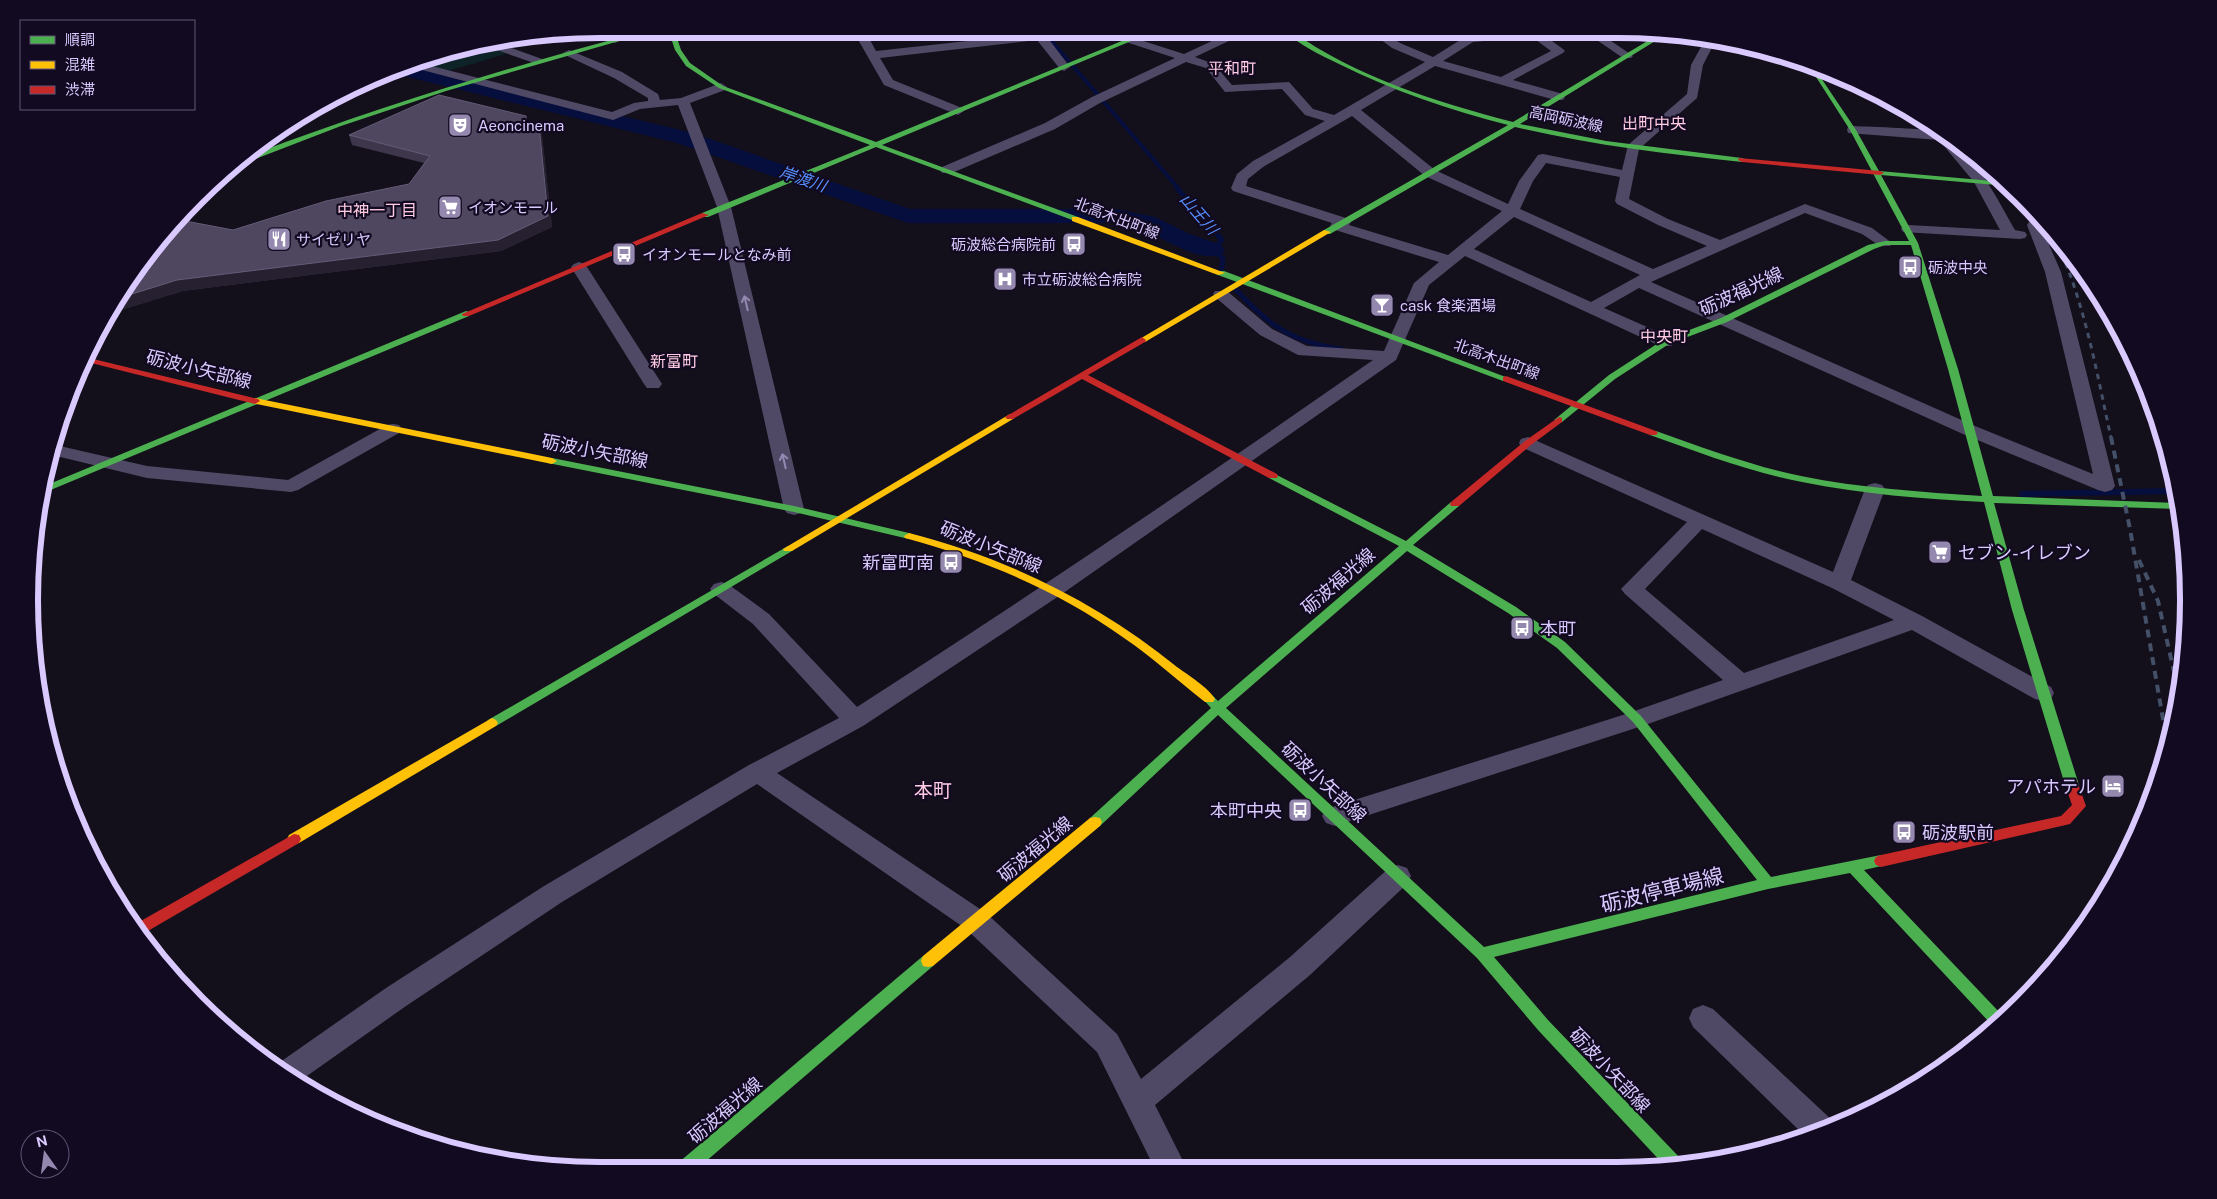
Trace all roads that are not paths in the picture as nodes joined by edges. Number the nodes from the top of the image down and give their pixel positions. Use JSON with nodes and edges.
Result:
{"nodes":[{"id":1,"x":609,"y":38,"type":"edge"},
{"id":2,"x":623,"y":38,"type":"edge"},
{"id":3,"x":672,"y":38,"type":"edge"},
{"id":4,"x":863,"y":38,"type":"edge"},
{"id":5,"x":987,"y":38,"type":"edge"},
{"id":6,"x":1042,"y":38,"type":"edge"},
{"id":7,"x":1135,"y":38,"type":"edge"},
{"id":8,"x":1227,"y":38,"type":"edge"},
{"id":9,"x":1301,"y":38,"type":"edge"},
{"id":10,"x":1383,"y":38,"type":"edge"},
{"id":11,"x":1467,"y":38,"type":"edge"},
{"id":12,"x":1486,"y":38,"type":"edge"},
{"id":13,"x":1541,"y":38,"type":"edge"},
{"id":14,"x":1600,"y":38,"type":"edge"},
{"id":15,"x":1655,"y":39,"type":"edge"},
{"id":16,"x":615,"y":40,"type":"junction"},
{"id":17,"x":1130,"y":40,"type":"junction"},
{"id":18,"x":1470,"y":40,"type":"junction"},
{"id":19,"x":1707,"y":45,"type":"edge"},
{"id":20,"x":498,"y":47,"type":"edge"},
{"id":21,"x":568,"y":53,"type":"junction"},
{"id":22,"x":873,"y":55,"type":"junction"},
{"id":23,"x":1627,"y":56,"type":"junction"},
{"id":24,"x":1186,"y":57,"type":"junction"},
{"id":25,"x":538,"y":61,"type":"junction"},
{"id":26,"x":1434,"y":62,"type":"junction"},
{"id":27,"x":421,"y":67,"type":"edge"},
{"id":28,"x":1064,"y":67,"type":"junction"},
{"id":29,"x":1815,"y":73,"type":"edge"},
{"id":30,"x":472,"y":80,"type":"junction"},
{"id":31,"x":1503,"y":81,"type":"junction"},
{"id":32,"x":721,"y":87,"type":"junction"},
{"id":33,"x":1393,"y":87,"type":"junction"},
{"id":34,"x":1559,"y":97,"type":"junction"},
{"id":35,"x":683,"y":101,"type":"junction"},
{"id":36,"x":654,"y":104,"type":"junction"},
{"id":37,"x":958,"y":110,"type":"junction"},
{"id":38,"x":1353,"y":110,"type":"junction"},
{"id":39,"x":1336,"y":120,"type":"junction"},
{"id":40,"x":1515,"y":124,"type":"junction"},
{"id":41,"x":1853,"y":130,"type":"junction"},
{"id":42,"x":1935,"y":135,"type":"edge"},
{"id":43,"x":878,"y":144,"type":"junction"},
{"id":44,"x":1633,"y":148,"type":"junction"},
{"id":45,"x":1954,"y":149,"type":"edge"},
{"id":46,"x":255,"y":156,"type":"edge"},
{"id":47,"x":947,"y":170,"type":"junction"},
{"id":48,"x":1876,"y":172,"type":"junction"},
{"id":49,"x":1430,"y":173,"type":"junction"},
{"id":50,"x":1628,"y":174,"type":"junction"},
{"id":51,"x":1980,"y":182,"type":"junction"},
{"id":52,"x":1995,"y":183,"type":"edge"},
{"id":53,"x":724,"y":207,"type":"junction"},
{"id":54,"x":1512,"y":211,"type":"junction"},
{"id":55,"x":1340,"y":224,"type":"junction"},
{"id":56,"x":1908,"y":229,"type":"junction"},
{"id":57,"x":2010,"y":234,"type":"junction"},
{"id":58,"x":1885,"y":243,"type":"junction"},
{"id":59,"x":1914,"y":243,"type":"junction"},
{"id":60,"x":1719,"y":245,"type":"junction"},
{"id":61,"x":1457,"y":255,"type":"junction"},
{"id":62,"x":579,"y":267,"type":"junction"},
{"id":63,"x":1653,"y":275,"type":"junction"},
{"id":64,"x":1241,"y":281,"type":"junction"},
{"id":65,"x":1638,"y":282,"type":"junction"},
{"id":66,"x":1221,"y":294,"type":"junction"},
{"id":67,"x":1591,"y":308,"type":"junction"},
{"id":68,"x":1724,"y":320,"type":"junction"},
{"id":69,"x":1666,"y":342,"type":"junction"},
{"id":70,"x":1393,"y":347,"type":"junction"},
{"id":71,"x":91,"y":361,"type":"edge"},
{"id":72,"x":1083,"y":376,"type":"junction"},
{"id":73,"x":652,"y":384,"type":"dead end"},
{"id":74,"x":254,"y":401,"type":"junction"},
{"id":75,"x":1580,"y":405,"type":"junction"},
{"id":76,"x":393,"y":429,"type":"junction"},
{"id":77,"x":1969,"y":430,"type":"junction"},
{"id":78,"x":1528,"y":443,"type":"junction"},
{"id":79,"x":58,"y":451,"type":"edge"},
{"id":80,"x":1243,"y":460,"type":"junction"},
{"id":81,"x":106,"y":464,"type":"junction"},
{"id":82,"x":48,"y":488,"type":"edge"},
{"id":83,"x":1876,"y":489,"type":"junction"},
{"id":84,"x":1989,"y":501,"type":"junction"},
{"id":85,"x":2172,"y":506,"type":"edge"},
{"id":86,"x":794,"y":509,"type":"junction"},
{"id":87,"x":840,"y":519,"type":"junction"},
{"id":88,"x":1700,"y":520,"type":"junction"},
{"id":89,"x":1405,"y":545,"type":"junction"},
{"id":90,"x":1839,"y":583,"type":"junction"},
{"id":91,"x":721,"y":589,"type":"junction"},
{"id":92,"x":1052,"y":592,"type":"junction"},
{"id":93,"x":1914,"y":621,"type":"junction"},
{"id":94,"x":1740,"y":682,"type":"junction"},
{"id":95,"x":2043,"y":693,"type":"junction"},
{"id":96,"x":1219,"y":708,"type":"junction"},
{"id":97,"x":1637,"y":719,"type":"junction"},
{"id":98,"x":855,"y":720,"type":"junction"},
{"id":99,"x":758,"y":772,"type":"junction"},
{"id":100,"x":1335,"y":816,"type":"junction"},
{"id":101,"x":1853,"y":867,"type":"junction"},
{"id":102,"x":1398,"y":876,"type":"junction"},
{"id":103,"x":1768,"y":883,"type":"junction"},
{"id":104,"x":976,"y":922,"type":"junction"},
{"id":105,"x":143,"y":927,"type":"edge"},
{"id":106,"x":1482,"y":954,"type":"junction"},
{"id":107,"x":1994,"y":1017,"type":"edge"},
{"id":108,"x":1703,"y":1018,"type":"dead end"},
{"id":109,"x":291,"y":1070,"type":"edge"},
{"id":110,"x":1137,"y":1102,"type":"junction"},
{"id":111,"x":1815,"y":1126,"type":"edge"},
{"id":112,"x":1668,"y":1159,"type":"edge"},
{"id":113,"x":692,"y":1162,"type":"edge"},
{"id":114,"x":1167,"y":1162,"type":"edge"}],
"edges":[{"from":1,"to":16,"type":"street"},
{"from":2,"to":16,"type":"street"},
{"from":3,"to":32,"type":"street","name":"北高木出町線"},
{"from":4,"to":22,"type":"street"},
{"from":5,"to":22,"type":"street"},
{"from":6,"to":28,"type":"street"},
{"from":7,"to":17,"type":"street"},
{"from":8,"to":24,"type":"street"},
{"from":9,"to":33,"type":"street","name":"高岡砺波線"},
{"from":10,"to":26,"type":"street"},
{"from":11,"to":18,"type":"street"},
{"from":12,"to":18,"type":"street"},
{"from":13,"to":31,"type":"street"},
{"from":14,"to":23,"type":"street"},
{"from":15,"to":23,"type":"street"},
{"from":16,"to":21,"type":"street"},
{"from":17,"to":24,"type":"street"},
{"from":17,"to":28,"type":"street"},
{"from":18,"to":26,"type":"street"},
{"from":19,"to":44,"type":"street"},
{"from":20,"to":25,"type":"street"},
{"from":21,"to":25,"type":"street"},
{"from":21,"to":36,"type":"street"},
{"from":22,"to":37,"type":"street"},
{"from":23,"to":34,"type":"street"},
{"from":24,"to":39,"type":"street"},
{"from":24,"to":47,"type":"street"},
{"from":25,"to":30,"type":"street"},
{"from":26,"to":31,"type":"street"},
{"from":26,"to":33,"type":"street"},
{"from":27,"to":30,"type":"street"},
{"from":28,"to":37,"type":"street"},
{"from":29,"to":41,"type":"street"},
{"from":30,"to":36,"type":"street"},
{"from":30,"to":46,"type":"street"},
{"from":31,"to":34,"type":"street"},
{"from":32,"to":35,"type":"street"},
{"from":32,"to":43,"type":"street","name":"北高木出町線"},
{"from":33,"to":38,"type":"street"},
{"from":33,"to":40,"type":"street","name":"高岡砺波線"},
{"from":34,"to":40,"type":"street"},
{"from":35,"to":36,"type":"street"},
{"from":35,"to":53,"type":"street"},
{"from":37,"to":43,"type":"street"},
{"from":38,"to":39,"type":"street"},
{"from":38,"to":49,"type":"street"},
{"from":39,"to":55,"type":"street"},
{"from":40,"to":44,"type":"street","name":"高岡砺波線"},
{"from":40,"to":49,"type":"street"},
{"from":41,"to":42,"type":"street"},
{"from":41,"to":48,"type":"street"},
{"from":43,"to":47,"type":"street","name":"北高木出町線"},
{"from":43,"to":53,"type":"street"},
{"from":44,"to":48,"type":"street","name":"高岡砺波線"},
{"from":44,"to":50,"type":"street"},
{"from":45,"to":51,"type":"street"},
{"from":47,"to":64,"type":"street","name":"北高木出町線"},
{"from":48,"to":51,"type":"street","name":"高岡砺波線"},
{"from":48,"to":56,"type":"street"},
{"from":49,"to":54,"type":"street"},
{"from":49,"to":55,"type":"street"},
{"from":50,"to":54,"type":"street"},
{"from":50,"to":60,"type":"street"},
{"from":51,"to":52,"type":"street","name":"高岡砺波線"},
{"from":51,"to":57,"type":"street"},
{"from":53,"to":62,"type":"street"},
{"from":86,"to":53,"type":"street","one_way":true},
{"from":54,"to":61,"type":"street"},
{"from":54,"to":63,"type":"street"},
{"from":55,"to":61,"type":"street"},
{"from":55,"to":64,"type":"street"},
{"from":56,"to":57,"type":"street"},
{"from":56,"to":59,"type":"street"},
{"from":57,"to":77,"type":"street"},
{"from":58,"to":59,"type":"street","name":"砺波福光線"},
{"from":58,"to":60,"type":"street"},
{"from":58,"to":68,"type":"street","name":"砺波福光線"},
{"from":59,"to":77,"type":"street"},
{"from":60,"to":63,"type":"street"},
{"from":61,"to":67,"type":"street"},
{"from":61,"to":70,"type":"street"},
{"from":62,"to":73,"type":"street"},
{"from":62,"to":74,"type":"street"},
{"from":63,"to":65,"type":"street"},
{"from":64,"to":66,"type":"street"},
{"from":64,"to":70,"type":"street","name":"北高木出町線"},
{"from":65,"to":67,"type":"street"},
{"from":65,"to":68,"type":"street"},
{"from":66,"to":70,"type":"street"},
{"from":66,"to":72,"type":"street"},
{"from":67,"to":69,"type":"street"},
{"from":68,"to":69,"type":"street","name":"砺波福光線"},
{"from":68,"to":77,"type":"street"},
{"from":69,"to":75,"type":"street","name":"砺波福光線"},
{"from":70,"to":75,"type":"street","name":"北高木出町線"},
{"from":70,"to":80,"type":"street"},
{"from":71,"to":74,"type":"street","name":"砺波小矢部線"},
{"from":72,"to":80,"type":"street"},
{"from":72,"to":87,"type":"street"},
{"from":74,"to":76,"type":"street","name":"砺波小矢部線"},
{"from":74,"to":81,"type":"street"},
{"from":75,"to":78,"type":"street","name":"砺波福光線"},
{"from":75,"to":83,"type":"street","name":"北高木出町線"},
{"from":76,"to":81,"type":"street"},
{"from":76,"to":86,"type":"street","name":"砺波小矢部線"},
{"from":77,"to":84,"type":"street"},
{"from":78,"to":88,"type":"street"},
{"from":78,"to":89,"type":"street","name":"砺波福光線"},
{"from":79,"to":81,"type":"street"},
{"from":80,"to":89,"type":"street"},
{"from":80,"to":92,"type":"street"},
{"from":81,"to":82,"type":"street"},
{"from":83,"to":84,"type":"street","name":"北高木出町線"},
{"from":83,"to":90,"type":"street"},
{"from":84,"to":85,"type":"street","name":"北高木出町線"},
{"from":84,"to":95,"type":"street"},
{"from":86,"to":87,"type":"street","name":"砺波小矢部線"},
{"from":87,"to":91,"type":"street"},
{"from":87,"to":92,"type":"street","name":"砺波小矢部線"},
{"from":88,"to":90,"type":"street"},
{"from":88,"to":94,"type":"street"},
{"from":89,"to":96,"type":"street","name":"砺波福光線"},
{"from":89,"to":97,"type":"street"},
{"from":90,"to":93,"type":"street"},
{"from":91,"to":98,"type":"street"},
{"from":91,"to":105,"type":"street"},
{"from":92,"to":96,"type":"street","name":"砺波小矢部線"},
{"from":92,"to":98,"type":"street"},
{"from":93,"to":94,"type":"street"},
{"from":93,"to":95,"type":"street"},
{"from":94,"to":97,"type":"street"},
{"from":95,"to":101,"type":"street","name":"砺波停車場線"},
{"from":96,"to":100,"type":"street","name":"砺波小矢部線"},
{"from":96,"to":104,"type":"street","name":"砺波福光線"},
{"from":97,"to":100,"type":"street"},
{"from":97,"to":103,"type":"street"},
{"from":98,"to":99,"type":"street"},
{"from":99,"to":104,"type":"street"},
{"from":99,"to":109,"type":"street"},
{"from":100,"to":102,"type":"street","name":"砺波小矢部線"},
{"from":101,"to":103,"type":"street","name":"砺波停車場線"},
{"from":101,"to":107,"type":"street"},
{"from":102,"to":106,"type":"street","name":"砺波小矢部線"},
{"from":102,"to":110,"type":"street"},
{"from":103,"to":106,"type":"street","name":"砺波停車場線"},
{"from":104,"to":110,"type":"street"},
{"from":104,"to":113,"type":"street","name":"砺波福光線"},
{"from":106,"to":112,"type":"street","name":"砺波小矢部線"},
{"from":108,"to":111,"type":"street"},
{"from":110,"to":114,"type":"street"}]}
